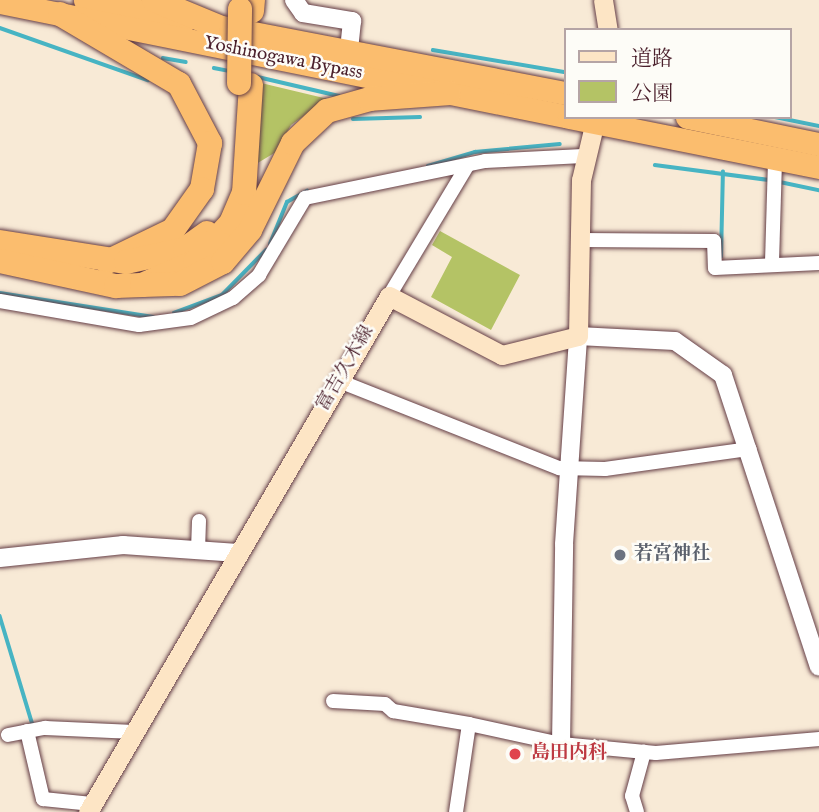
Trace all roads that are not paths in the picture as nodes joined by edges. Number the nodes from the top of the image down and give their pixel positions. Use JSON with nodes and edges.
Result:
{"nodes":[{"id":1,"x":85,"y":0,"type":"edge"},
{"id":2,"x":154,"y":0,"type":"edge"},
{"id":3,"x":294,"y":0,"type":"edge"},
{"id":4,"x":603,"y":0,"type":"edge"},
{"id":5,"x":0,"y":2,"type":"edge"},
{"id":6,"x":246,"y":5,"type":"edge"},
{"id":7,"x":60,"y":14,"type":"junction"},
{"id":8,"x":219,"y":27,"type":"junction"},
{"id":9,"x":608,"y":28,"type":"edge"},
{"id":10,"x":349,"y":51,"type":"junction"},
{"id":11,"x":245,"y":84,"type":"junction"},
{"id":12,"x":449,"y":93,"type":"junction"},
{"id":13,"x":564,"y":93,"type":"edge"},
{"id":14,"x":564,"y":116,"type":"edge"},
{"id":15,"x":595,"y":120,"type":"edge"},
{"id":16,"x":717,"y":120,"type":"edge"},
{"id":17,"x":819,"y":145,"type":"edge"},
{"id":18,"x":583,"y":156,"type":"junction"},
{"id":19,"x":467,"y":166,"type":"junction"},
{"id":20,"x":819,"y":167,"type":"edge"},
{"id":21,"x":775,"y":173,"type":"junction"},
{"id":22,"x":580,"y":240,"type":"junction"},
{"id":23,"x":0,"y":242,"type":"edge"},
{"id":24,"x":0,"y":261,"type":"edge"},
{"id":25,"x":107,"y":261,"type":"junction"},
{"id":26,"x":772,"y":262,"type":"junction"},
{"id":27,"x":819,"y":263,"type":"edge"},
{"id":28,"x":142,"y":285,"type":"junction"},
{"id":29,"x":389,"y":296,"type":"junction"},
{"id":30,"x":0,"y":301,"type":"edge"},
{"id":31,"x":578,"y":336,"type":"junction"},
{"id":32,"x":339,"y":382,"type":"junction"},
{"id":33,"x":750,"y":450,"type":"junction"},
{"id":34,"x":573,"y":470,"type":"junction"},
{"id":35,"x":198,"y":521,"type":"dead end"},
{"id":36,"x":198,"y":550,"type":"junction"},
{"id":37,"x":238,"y":553,"type":"junction"},
{"id":38,"x":0,"y":558,"type":"edge"},
{"id":39,"x":815,"y":637,"type":"edge"},
{"id":40,"x":819,"y":667,"type":"edge"},
{"id":41,"x":333,"y":701,"type":"dead end"},
{"id":42,"x":468,"y":724,"type":"junction"},
{"id":43,"x":27,"y":731,"type":"junction"},
{"id":44,"x":134,"y":732,"type":"junction"},
{"id":45,"x":8,"y":735,"type":"dead end"},
{"id":46,"x":819,"y":739,"type":"edge"},
{"id":47,"x":561,"y":744,"type":"junction"},
{"id":48,"x":644,"y":752,"type":"junction"},
{"id":49,"x":43,"y":799,"type":"junction"},
{"id":50,"x":90,"y":808,"type":"edge"},
{"id":51,"x":51,"y":812,"type":"edge"},
{"id":52,"x":456,"y":812,"type":"edge"},
{"id":53,"x":637,"y":812,"type":"edge"}],
"edges":[{"from":1,"to":8,"type":"highway","name":"Yoshinogawa Bypass"},
{"from":2,"to":8,"type":"highway"},
{"from":3,"to":10,"type":"street"},
{"from":4,"to":9,"type":"main road"},
{"from":5,"to":7,"type":"highway","name":"Yoshinogawa Bypass"},
{"from":6,"to":11,"type":"highway"},
{"from":7,"to":12,"type":"highway","name":"Yoshinogawa Bypass"},
{"from":7,"to":25,"type":"highway"},
{"from":8,"to":10,"type":"highway","name":"Yoshinogawa Bypass"},
{"from":10,"to":13,"type":"highway","name":"Yoshinogawa Bypass"},
{"from":11,"to":25,"type":"highway"},
{"from":11,"to":28,"type":"highway"},
{"from":12,"to":14,"type":"highway","name":"Yoshinogawa Bypass"},
{"from":12,"to":28,"type":"highway"},
{"from":15,"to":18,"type":"main road"},
{"from":15,"to":21,"type":"highway","name":"Yoshinogawa Bypass"},
{"from":16,"to":17,"type":"highway"},
{"from":18,"to":19,"type":"street"},
{"from":18,"to":22,"type":"main road"},
{"from":19,"to":29,"type":"street"},
{"from":19,"to":30,"type":"street"},
{"from":20,"to":21,"type":"highway","name":"Yoshinogawa Bypass"},
{"from":21,"to":26,"type":"street"},
{"from":22,"to":26,"type":"street"},
{"from":22,"to":31,"type":"main road"},
{"from":23,"to":25,"type":"highway"},
{"from":24,"to":28,"type":"highway"},
{"from":26,"to":27,"type":"street"},
{"from":29,"to":31,"type":"main road"},
{"from":29,"to":32,"type":"main road","name":"富吉久木線"},
{"from":31,"to":33,"type":"street"},
{"from":31,"to":34,"type":"street"},
{"from":32,"to":34,"type":"street"},
{"from":32,"to":37,"type":"main road","name":"富吉久木線"},
{"from":33,"to":34,"type":"street"},
{"from":33,"to":39,"type":"street"},
{"from":34,"to":47,"type":"street"},
{"from":35,"to":36,"type":"street"},
{"from":36,"to":37,"type":"street"},
{"from":36,"to":38,"type":"street"},
{"from":37,"to":44,"type":"main road","name":"富吉久木線"},
{"from":39,"to":40,"type":"street"},
{"from":41,"to":42,"type":"street"},
{"from":42,"to":47,"type":"street"},
{"from":42,"to":52,"type":"street"},
{"from":43,"to":44,"type":"street"},
{"from":43,"to":45,"type":"street"},
{"from":43,"to":49,"type":"street"},
{"from":44,"to":50,"type":"main road","name":"富吉久木線"},
{"from":46,"to":48,"type":"street"},
{"from":47,"to":48,"type":"street"},
{"from":48,"to":53,"type":"street"},
{"from":49,"to":50,"type":"street"},
{"from":49,"to":51,"type":"street"}]}
